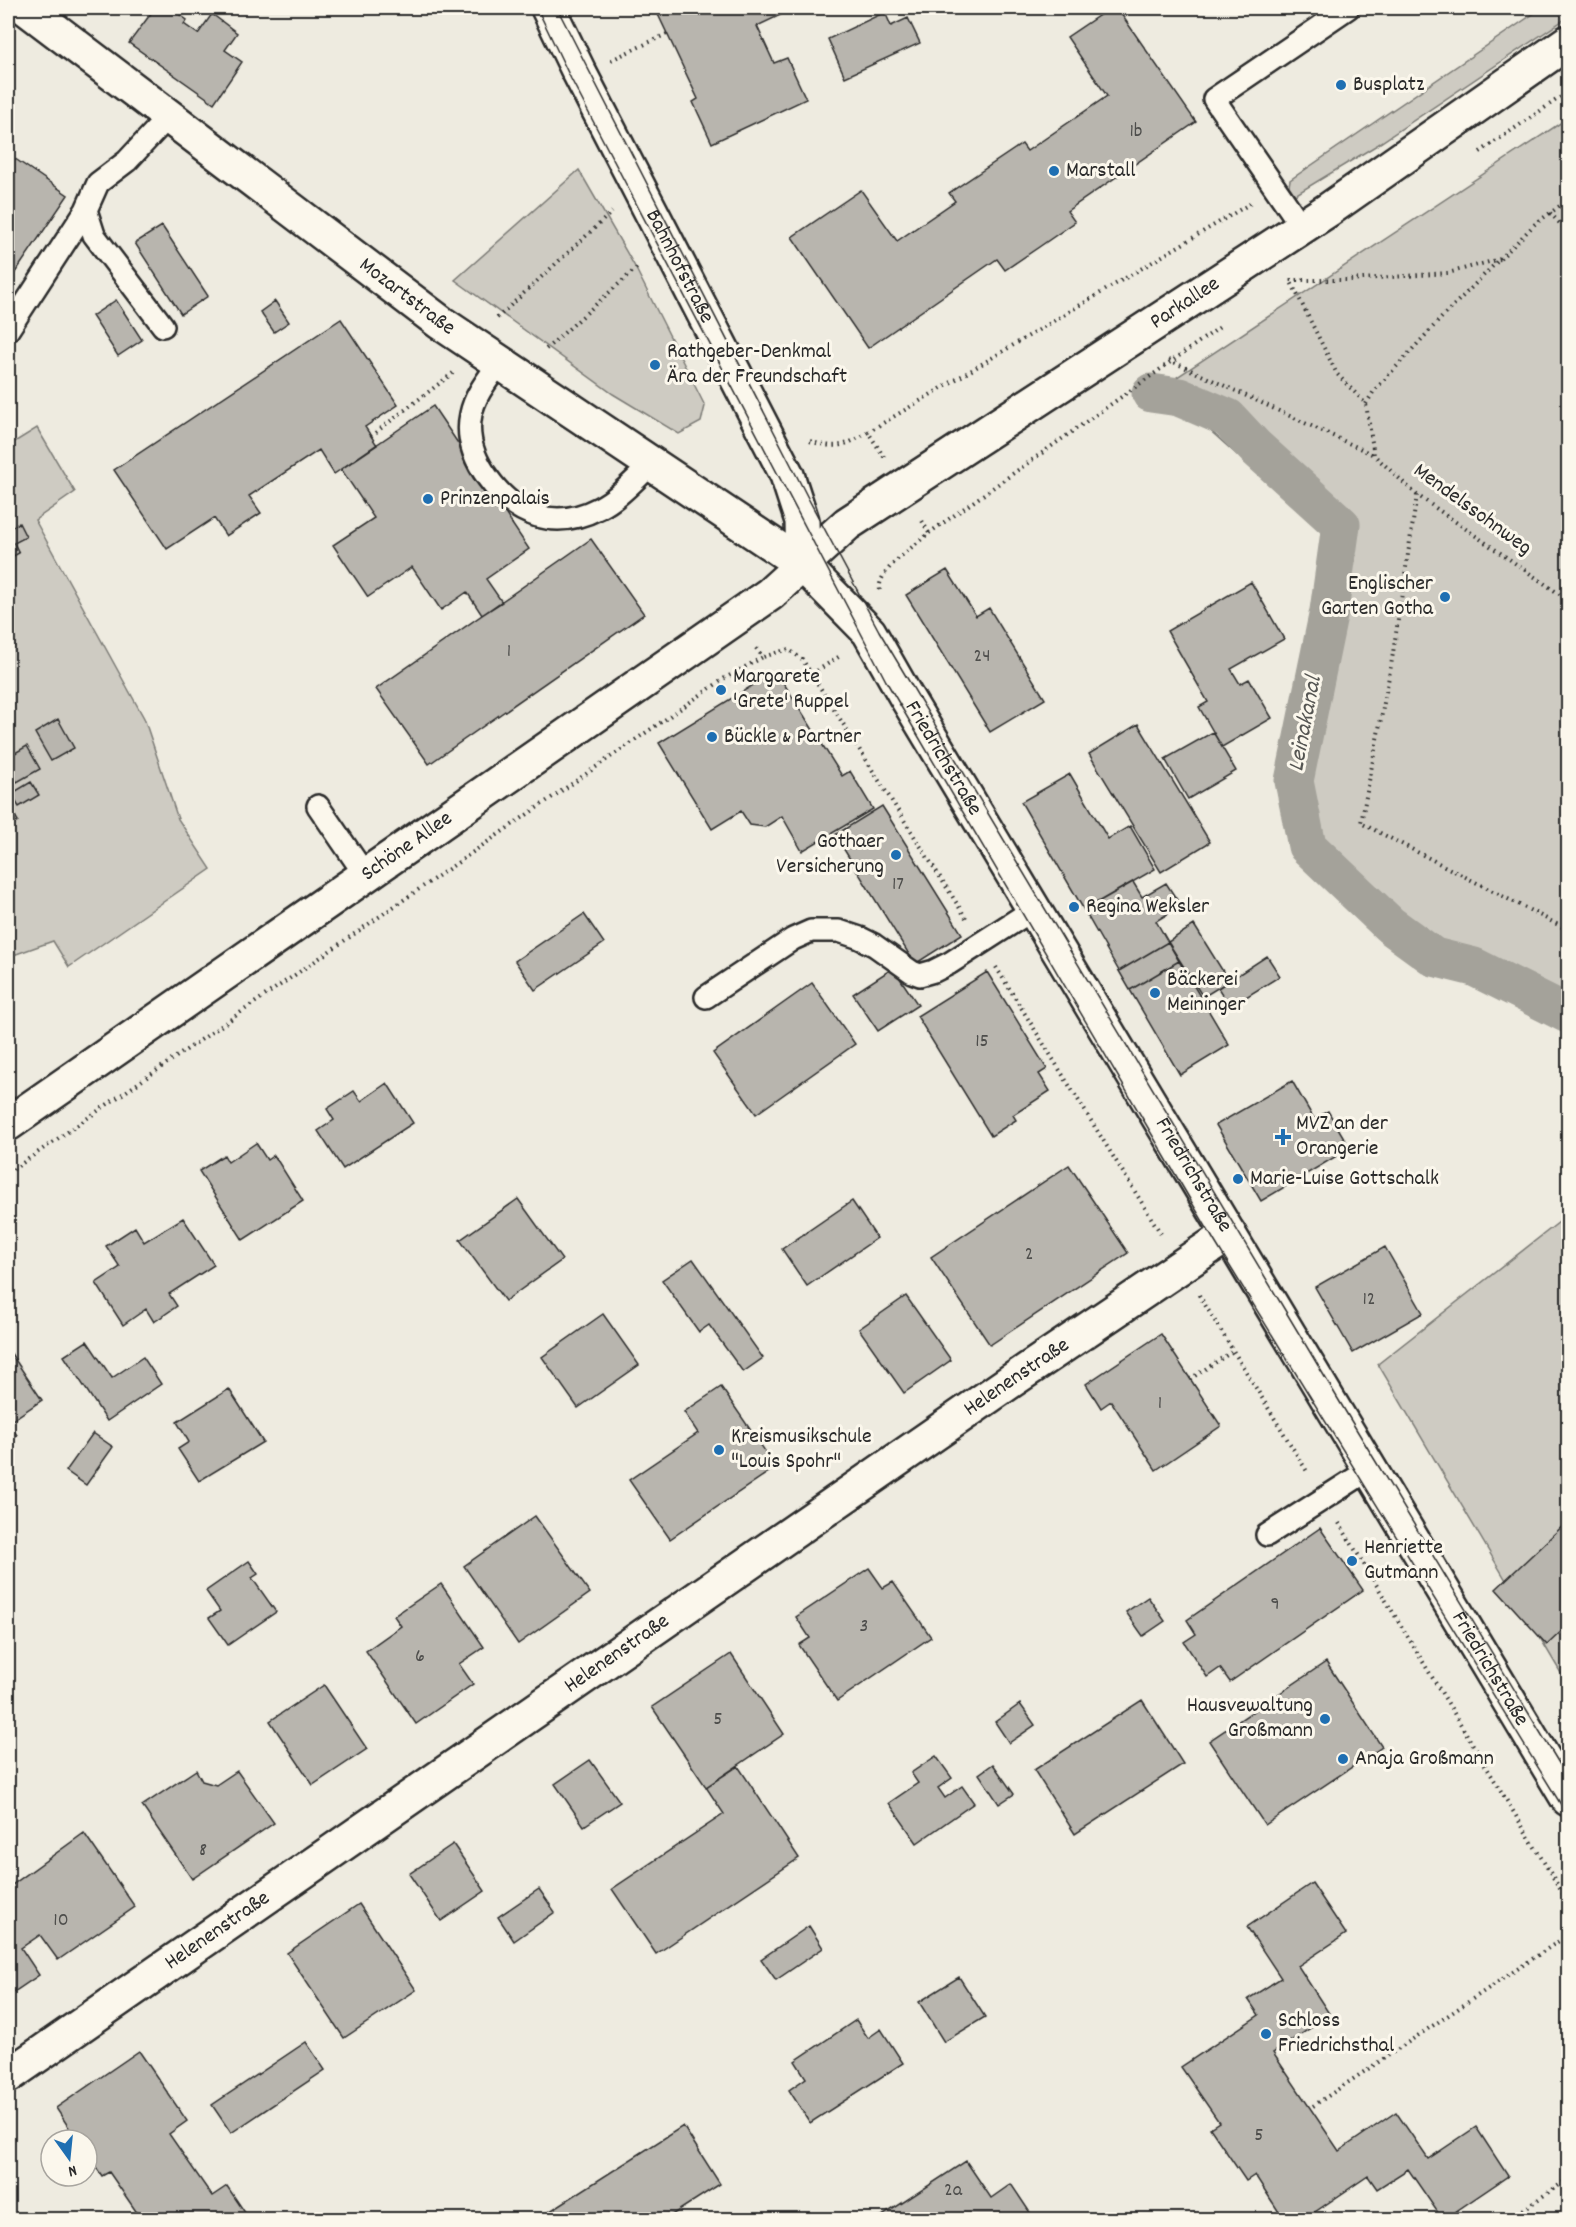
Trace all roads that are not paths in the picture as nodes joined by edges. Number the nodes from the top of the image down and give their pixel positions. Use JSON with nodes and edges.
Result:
{"nodes":[{"id":1,"x":26,"y":8,"type":"edge"},
{"id":2,"x":548,"y":8,"type":"edge"},
{"id":3,"x":1348,"y":8,"type":"edge"},
{"id":4,"x":1569,"y":42,"type":"edge"},
{"id":5,"x":169,"y":116,"type":"junction"},
{"id":6,"x":86,"y":210,"type":"junction"},
{"id":7,"x":1302,"y":227,"type":"junction"},
{"id":8,"x":163,"y":326,"type":"dead end"},
{"id":9,"x":8,"y":330,"type":"edge"},
{"id":10,"x":491,"y":356,"type":"junction"},
{"id":11,"x":651,"y":464,"type":"junction"},
{"id":12,"x":803,"y":565,"type":"junction"},
{"id":13,"x":318,"y":806,"type":"dead end"},
{"id":14,"x":366,"y":876,"type":"junction"},
{"id":15,"x":1034,"y":909,"type":"junction"},
{"id":16,"x":706,"y":997,"type":"dead end"},
{"id":17,"x":8,"y":1124,"type":"edge"},
{"id":18,"x":1229,"y":1234,"type":"junction"},
{"id":19,"x":1370,"y":1469,"type":"junction"},
{"id":20,"x":1267,"y":1536,"type":"dead end"},
{"id":21,"x":1569,"y":1799,"type":"edge"},
{"id":22,"x":8,"y":2076,"type":"edge"}],
"edges":[{"from":1,"to":5,"type":"street","name":"Mozartstraße"},
{"from":2,"to":12,"type":"street","name":"Bahnhofstraße"},
{"from":3,"to":7,"type":"lane"},
{"from":4,"to":7,"type":"street","name":"Parkallee"},
{"from":5,"to":6,"type":"lane"},
{"from":5,"to":10,"type":"street","name":"Mozartstraße"},
{"from":6,"to":8,"type":"lane"},
{"from":6,"to":9,"type":"lane"},
{"from":7,"to":12,"type":"street","name":"Parkallee"},
{"from":10,"to":11,"type":"street","name":"Mozartstraße"},
{"from":10,"to":11,"type":"lane"},
{"from":11,"to":12,"type":"street","name":"Mozartstraße"},
{"from":12,"to":14,"type":"street","name":"Schöne Allee"},
{"from":12,"to":15,"type":"street","name":"Friedrichstraße"},
{"from":13,"to":14,"type":"lane"},
{"from":14,"to":17,"type":"street","name":"Schöne Allee"},
{"from":15,"to":16,"type":"lane"},
{"from":15,"to":18,"type":"street","name":"Friedrichstraße"},
{"from":18,"to":19,"type":"street","name":"Friedrichstraße"},
{"from":18,"to":22,"type":"street","name":"Helenenstraße"},
{"from":19,"to":20,"type":"lane"},
{"from":19,"to":21,"type":"street","name":"Friedrichstraße"}]}
